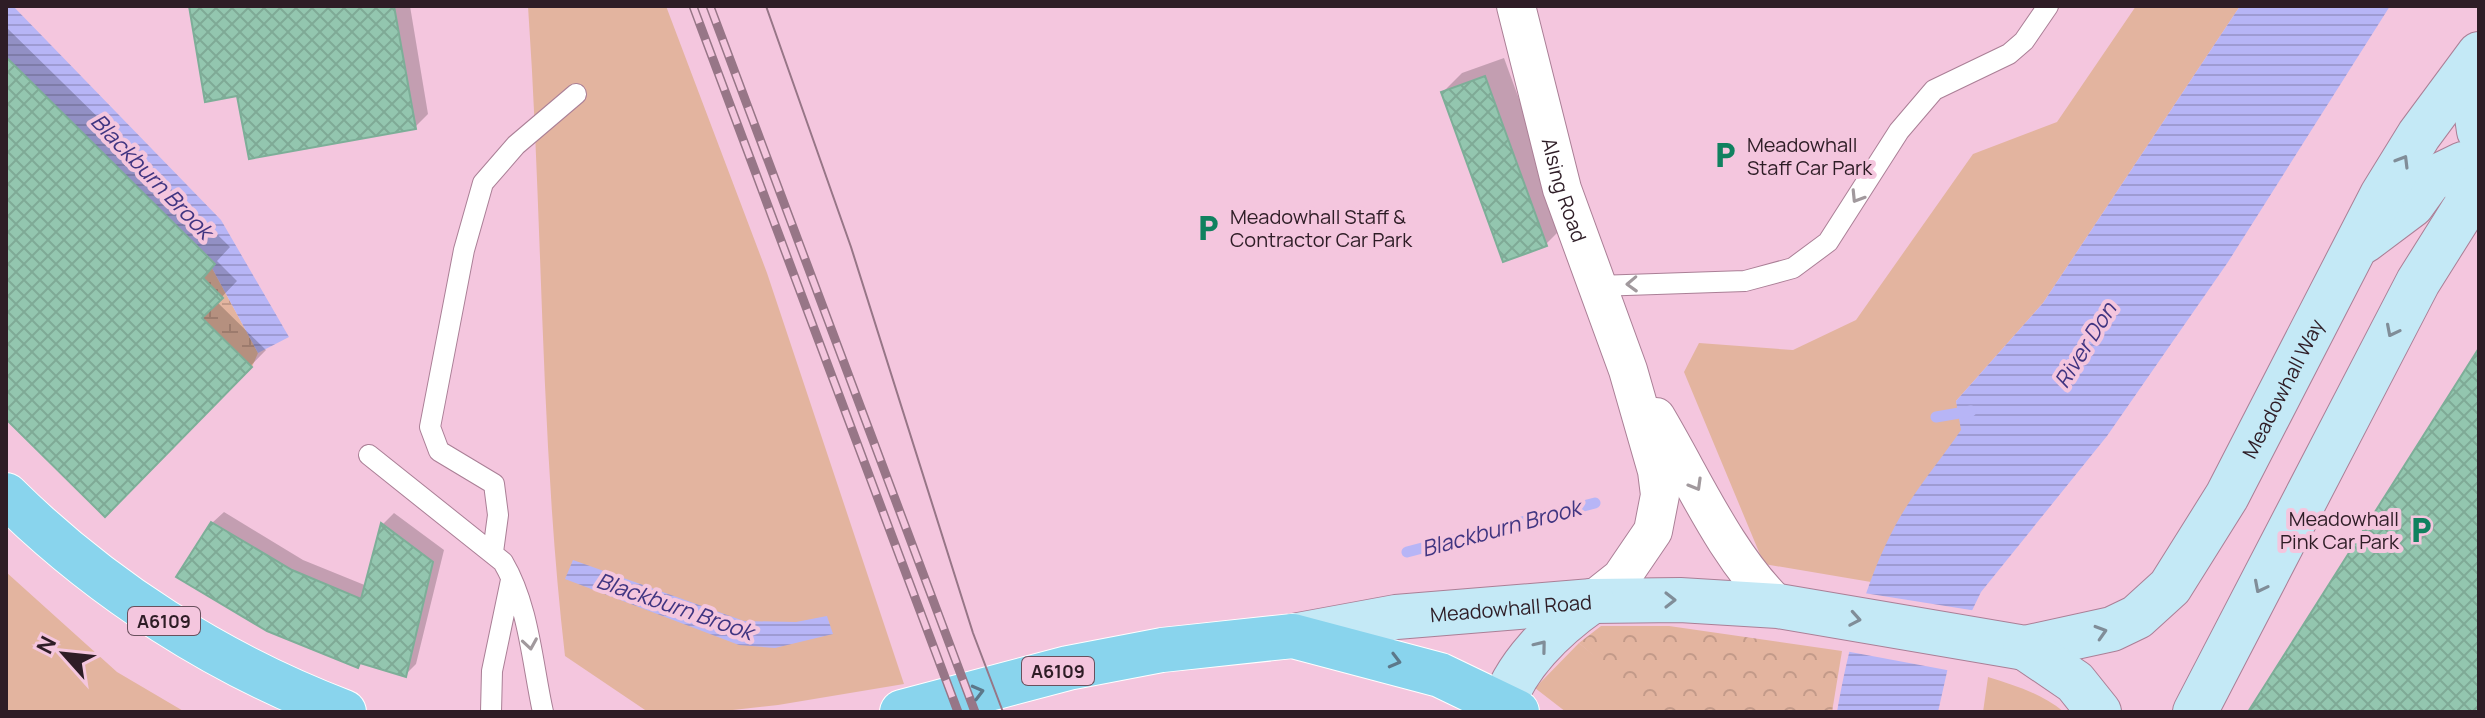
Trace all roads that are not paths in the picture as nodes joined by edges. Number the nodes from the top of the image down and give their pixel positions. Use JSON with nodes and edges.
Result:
{"nodes":[{"id":1,"x":1516,"y":6,"type":"edge"},
{"id":2,"x":2048,"y":6,"type":"edge"},
{"id":3,"x":2479,"y":54,"type":"edge"},
{"id":4,"x":2479,"y":68,"type":"edge"},
{"id":5,"x":576,"y":94,"type":"dead end"},
{"id":6,"x":2479,"y":131,"type":"edge"},
{"id":7,"x":2479,"y":164,"type":"edge"},
{"id":8,"x":2479,"y":185,"type":"edge"},
{"id":9,"x":2479,"y":236,"type":"edge"},
{"id":10,"x":2350,"y":252,"type":"junction"},
{"id":11,"x":2430,"y":263,"type":"junction"},
{"id":12,"x":1597,"y":286,"type":"junction"},
{"id":13,"x":1628,"y":370,"type":"junction"},
{"id":14,"x":369,"y":455,"type":"dead end"},
{"id":15,"x":6,"y":495,"type":"edge"},
{"id":16,"x":493,"y":552,"type":"junction"},
{"id":17,"x":511,"y":576,"type":"junction"},
{"id":18,"x":1592,"y":601,"type":"junction"},
{"id":19,"x":1778,"y":606,"type":"junction"},
{"id":20,"x":1293,"y":636,"type":"junction"},
{"id":21,"x":2025,"y":648,"type":"junction"},
{"id":22,"x":1507,"y":709,"type":"edge"},
{"id":23,"x":344,"y":712,"type":"edge"},
{"id":24,"x":491,"y":712,"type":"edge"},
{"id":25,"x":543,"y":712,"type":"edge"},
{"id":26,"x":902,"y":712,"type":"edge"},
{"id":27,"x":2099,"y":712,"type":"edge"},
{"id":28,"x":2195,"y":712,"type":"edge"}],
"edges":[{"from":1,"to":12,"type":"street","name":"Alsing Road"},
{"from":2,"to":12,"type":"lane","one_way":true},
{"from":10,"to":3,"type":"street","name":"Meadowhall Way","one_way":true},
{"from":4,"to":6,"type":"street"},
{"from":5,"to":16,"type":"lane"},
{"from":7,"to":10,"type":"street"},
{"from":8,"to":11,"type":"street"},
{"from":9,"to":11,"type":"street"},
{"from":21,"to":10,"type":"street","name":"Meadowhall Way","one_way":true},
{"from":11,"to":28,"type":"street","one_way":true},
{"from":12,"to":13,"type":"street","name":"Alsing Road"},
{"from":13,"to":18,"type":"street","name":"Alsing Road"},
{"from":13,"to":19,"type":"street","name":"Alsing Road","one_way":true},
{"from":14,"to":16,"type":"lane"},
{"from":15,"to":23,"type":"main road","number":"A6109"},
{"from":16,"to":17,"type":"lane"},
{"from":17,"to":24,"type":"lane"},
{"from":17,"to":25,"type":"lane","one_way":true},
{"from":18,"to":19,"type":"street","name":"Meadowhall Way","one_way":true},
{"from":18,"to":20,"type":"street","name":"Meadowhall Road"},
{"from":22,"to":18,"type":"street","name":"Meadowhall Road","one_way":true},
{"from":19,"to":21,"type":"street","name":"Meadowhall Way","one_way":true},
{"from":20,"to":22,"type":"main road","name":"Meadowhall Road","number":"A6109","one_way":true},
{"from":26,"to":20,"type":"main road","name":"Meadowhall Road","number":"A6109","one_way":true},
{"from":21,"to":27,"type":"street","name":"Meadowhall Way"}]}
